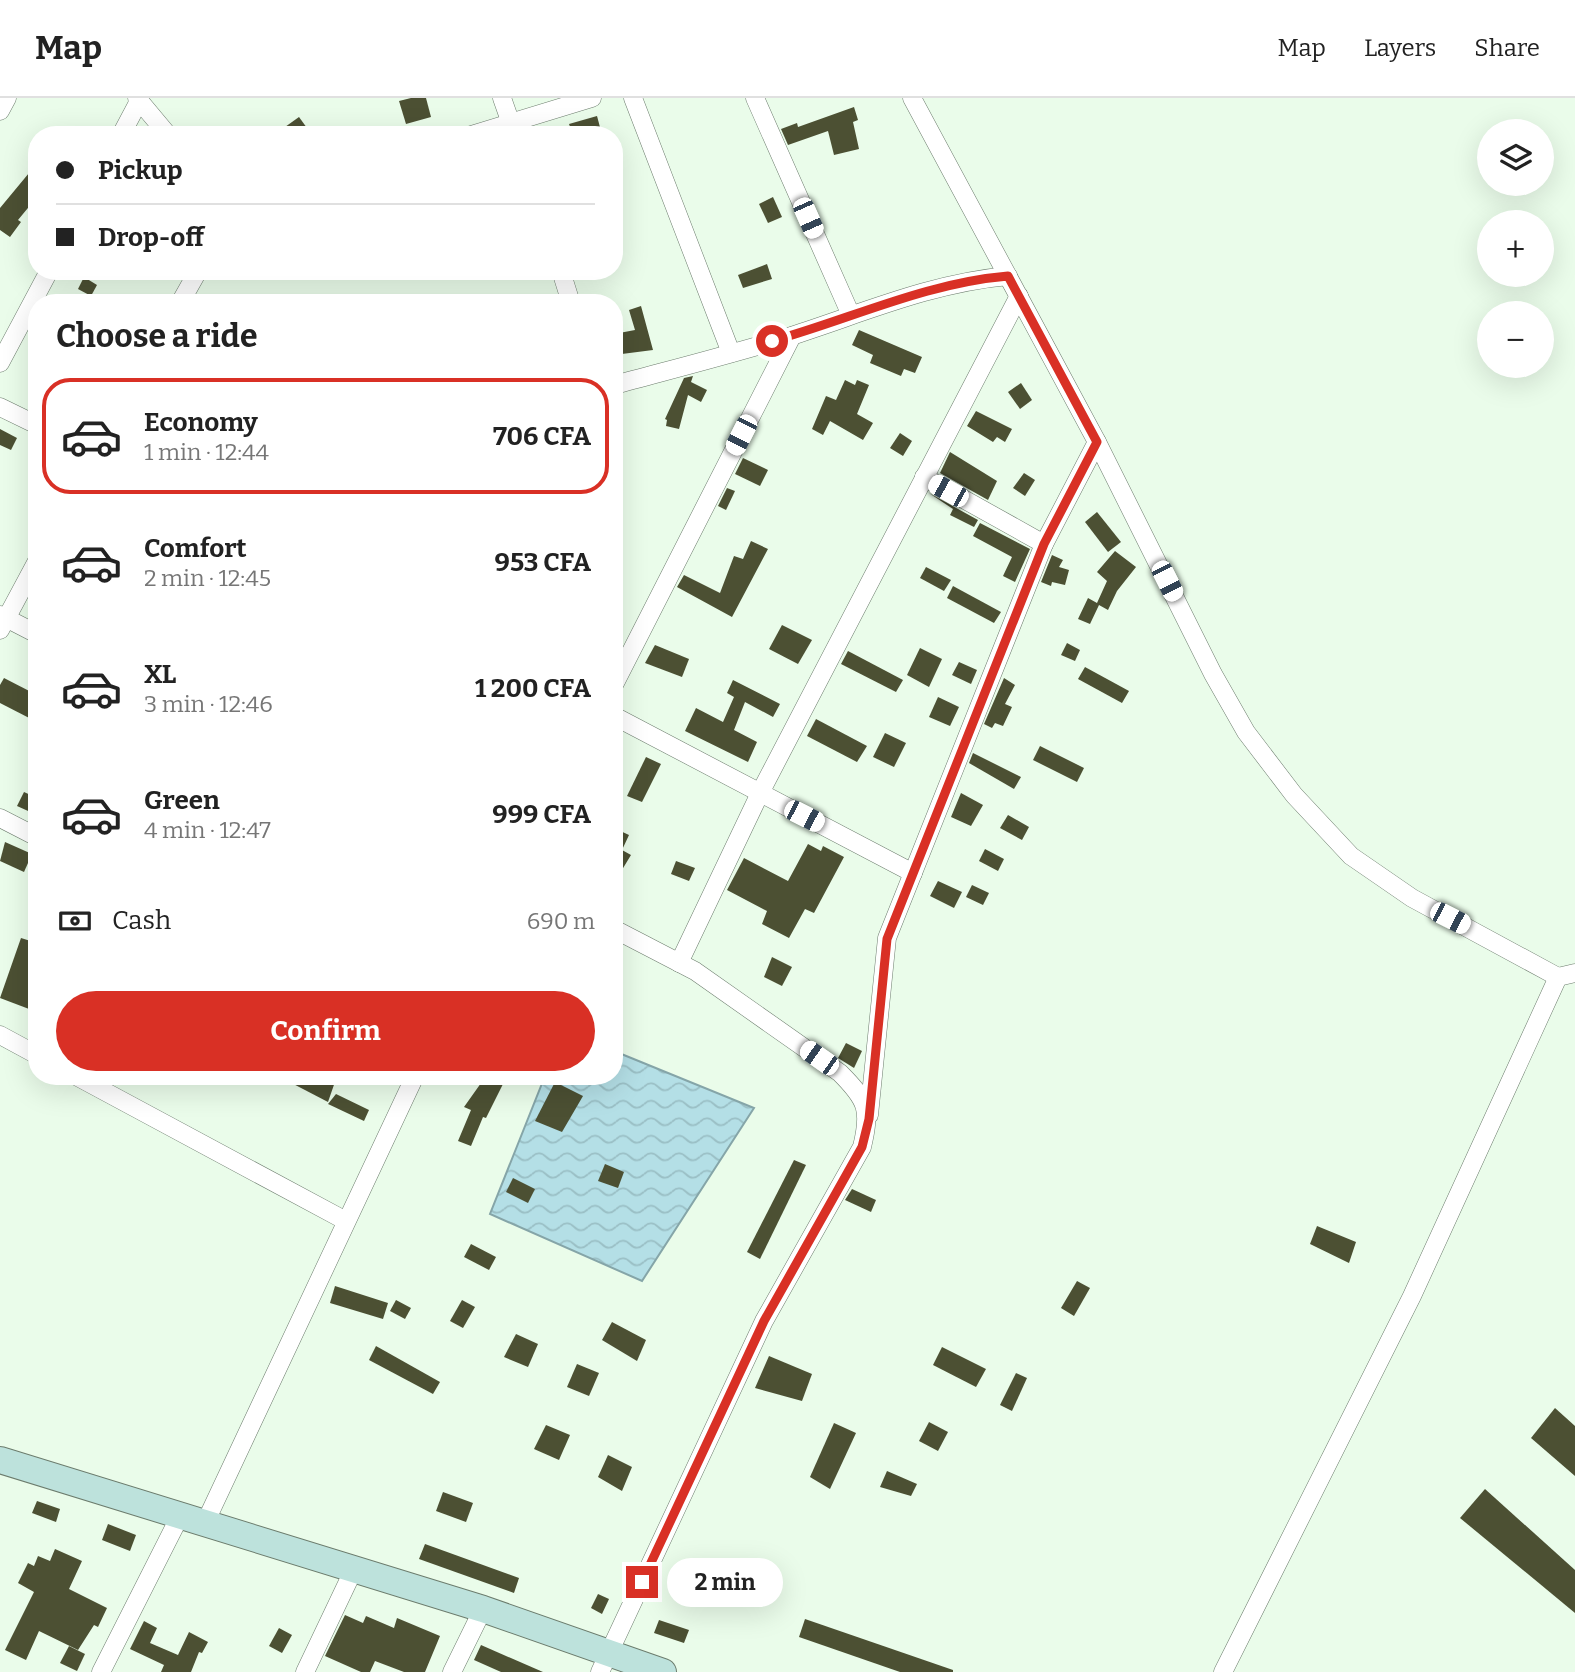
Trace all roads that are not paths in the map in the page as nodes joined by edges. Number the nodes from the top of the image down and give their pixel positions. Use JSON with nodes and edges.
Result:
{"nodes":[{"id":1,"x":7,"y":98,"type":"edge"},
{"id":2,"x":502,"y":98,"type":"edge"},
{"id":3,"x":593,"y":98,"type":"edge"},
{"id":4,"x":633,"y":98,"type":"edge"},
{"id":5,"x":755,"y":98,"type":"edge"},
{"id":6,"x":912,"y":98,"type":"edge"},
{"id":7,"x":138,"y":99,"type":"edge"},
{"id":8,"x":0,"y":111,"type":"edge"},
{"id":9,"x":125,"y":126,"type":"edge"},
{"id":10,"x":160,"y":126,"type":"edge"},
{"id":11,"x":512,"y":126,"type":"edge"},
{"id":12,"x":521,"y":126,"type":"edge"},
{"id":13,"x":1008,"y":276,"type":"junction"},
{"id":14,"x":1019,"y":296,"type":"junction"},
{"id":15,"x":28,"y":309,"type":"edge"},
{"id":16,"x":850,"y":313,"type":"junction"},
{"id":17,"x":792,"y":336,"type":"junction"},
{"id":18,"x":731,"y":353,"type":"junction"},
{"id":19,"x":0,"y":363,"type":"edge"},
{"id":20,"x":623,"y":383,"type":"edge"},
{"id":21,"x":0,"y":407,"type":"edge"},
{"id":22,"x":28,"y":421,"type":"edge"},
{"id":23,"x":1097,"y":442,"type":"junction"},
{"id":24,"x":924,"y":477,"type":"junction"},
{"id":25,"x":1044,"y":544,"type":"junction"},
{"id":26,"x":28,"y":576,"type":"edge"},
{"id":27,"x":2,"y":621,"type":"edge"},
{"id":28,"x":28,"y":631,"type":"edge"},
{"id":29,"x":623,"y":667,"type":"edge"},
{"id":30,"x":623,"y":721,"type":"edge"},
{"id":31,"x":760,"y":793,"type":"junction"},
{"id":32,"x":0,"y":818,"type":"edge"},
{"id":33,"x":28,"y":832,"type":"edge"},
{"id":34,"x":913,"y":873,"type":"junction"},
{"id":35,"x":623,"y":934,"type":"edge"},
{"id":36,"x":679,"y":963,"type":"junction"},
{"id":37,"x":1566,"y":975,"type":"edge"},
{"id":38,"x":0,"y":1035,"type":"edge"},
{"id":39,"x":28,"y":1050,"type":"edge"},
{"id":40,"x":93,"y":1085,"type":"edge"},
{"id":41,"x":411,"y":1085,"type":"edge"},
{"id":42,"x":869,"y":1119,"type":"junction"},
{"id":43,"x":346,"y":1221,"type":"junction"},
{"id":44,"x":0,"y":1460,"type":"edge"},
{"id":45,"x":192,"y":1519,"type":"junction"},
{"id":46,"x":354,"y":1569,"type":"junction"},
{"id":47,"x":483,"y":1609,"type":"junction"},
{"id":48,"x":604,"y":1663,"type":"edge"},
{"id":49,"x":100,"y":1672,"type":"edge"},
{"id":50,"x":305,"y":1672,"type":"edge"},
{"id":51,"x":452,"y":1672,"type":"edge"},
{"id":52,"x":663,"y":1672,"type":"edge"},
{"id":53,"x":1223,"y":1672,"type":"edge"}],
"edges":[{"from":1,"to":8,"type":"street"},
{"from":2,"to":11,"type":"street"},
{"from":3,"to":12,"type":"street"},
{"from":4,"to":18,"type":"street"},
{"from":5,"to":16,"type":"street"},
{"from":6,"to":13,"type":"street"},
{"from":7,"to":9,"type":"street"},
{"from":7,"to":10,"type":"street"},
{"from":13,"to":14,"type":"street"},
{"from":13,"to":16,"type":"street"},
{"from":14,"to":23,"type":"street"},
{"from":14,"to":24,"type":"street"},
{"from":15,"to":19,"type":"street"},
{"from":16,"to":17,"type":"street"},
{"from":17,"to":18,"type":"street"},
{"from":17,"to":29,"type":"street"},
{"from":18,"to":20,"type":"street"},
{"from":21,"to":22,"type":"street"},
{"from":23,"to":25,"type":"street"},
{"from":23,"to":37,"type":"street"},
{"from":24,"to":25,"type":"street"},
{"from":24,"to":31,"type":"street"},
{"from":25,"to":34,"type":"street"},
{"from":26,"to":27,"type":"street"},
{"from":27,"to":28,"type":"street"},
{"from":30,"to":31,"type":"street"},
{"from":31,"to":34,"type":"street"},
{"from":31,"to":36,"type":"street"},
{"from":32,"to":33,"type":"street"},
{"from":34,"to":42,"type":"street"},
{"from":35,"to":36,"type":"street"},
{"from":36,"to":42,"type":"street"},
{"from":37,"to":53,"type":"street"},
{"from":38,"to":39,"type":"street"},
{"from":40,"to":43,"type":"street"},
{"from":41,"to":43,"type":"street"},
{"from":42,"to":48,"type":"street"},
{"from":43,"to":45,"type":"street"},
{"from":44,"to":45,"type":"main road"},
{"from":45,"to":46,"type":"main road"},
{"from":45,"to":49,"type":"street"},
{"from":46,"to":47,"type":"main road"},
{"from":46,"to":50,"type":"street"},
{"from":47,"to":48,"type":"main road"},
{"from":47,"to":51,"type":"street"},
{"from":48,"to":52,"type":"main road"}]}
